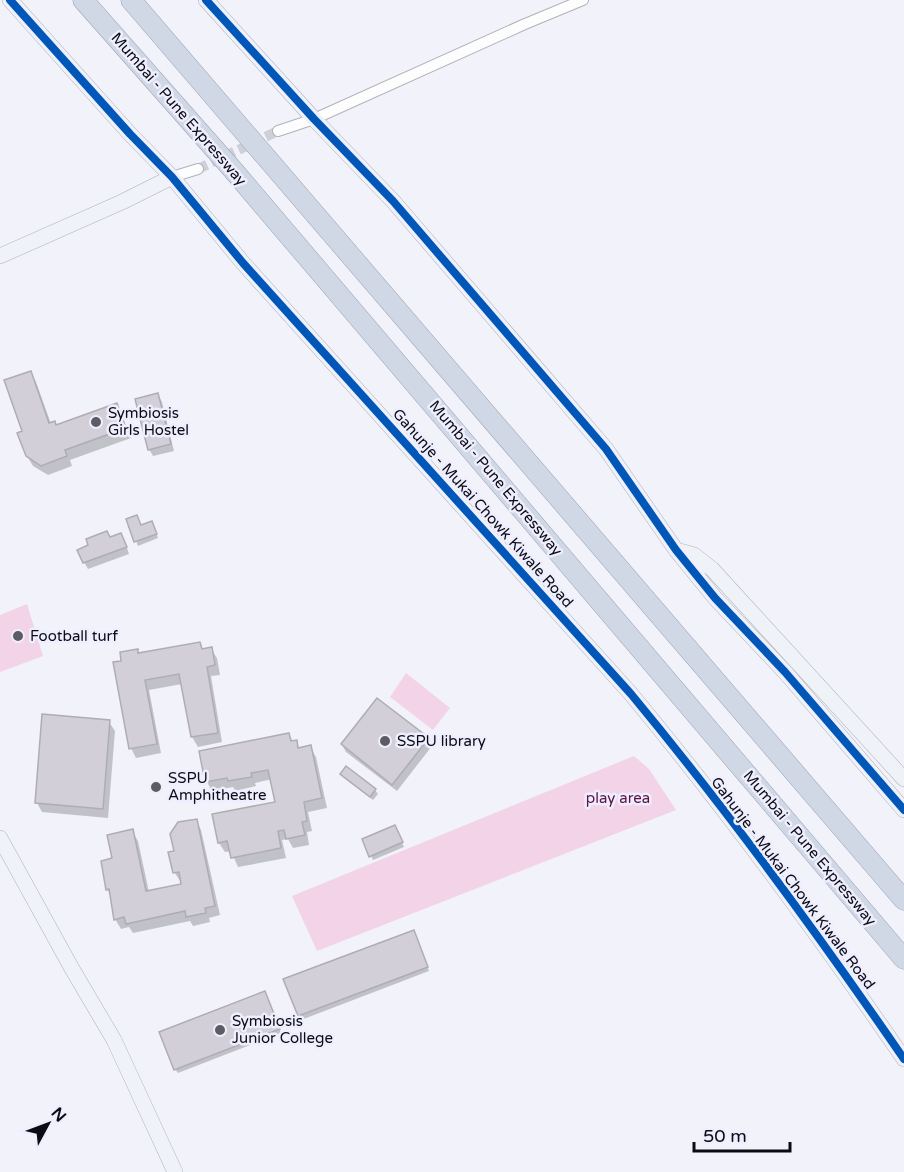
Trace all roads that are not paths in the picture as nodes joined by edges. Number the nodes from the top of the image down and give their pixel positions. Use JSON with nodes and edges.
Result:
{"nodes":[{"id":1,"x":10,"y":0,"type":"edge"},
{"id":2,"x":83,"y":0,"type":"edge"},
{"id":3,"x":131,"y":0,"type":"edge"},
{"id":4,"x":206,"y":0,"type":"edge"},
{"id":5,"x":583,"y":0,"type":"edge"},
{"id":6,"x":314,"y":118,"type":"junction"},
{"id":7,"x":278,"y":131,"type":"tunnel mouth"},
{"id":8,"x":198,"y":169,"type":"tunnel mouth"},
{"id":9,"x":172,"y":177,"type":"junction"},
{"id":10,"x":0,"y":256,"type":"edge"},
{"id":11,"x":676,"y":550,"type":"junction"},
{"id":12,"x":904,"y":779,"type":"edge"},
{"id":13,"x":904,"y":810,"type":"edge"},
{"id":14,"x":0,"y":838,"type":"edge"},
{"id":15,"x":904,"y":900,"type":"edge"},
{"id":16,"x":904,"y":959,"type":"edge"},
{"id":17,"x":904,"y":1059,"type":"edge"},
{"id":18,"x":175,"y":1172,"type":"edge"}],
"edges":[{"from":1,"to":9,"type":"street","name":"Gahunje - Mukai Chowk Kiwale Road"},
{"from":2,"to":16,"type":"highway","name":"Mumbai - Pune Expressway"},
{"from":3,"to":15,"type":"highway"},
{"from":4,"to":6,"type":"street"},
{"from":5,"to":6,"type":"street"},
{"from":6,"to":7,"type":"street"},
{"from":6,"to":11,"type":"street"},
{"from":8,"to":9,"type":"street"},
{"from":9,"to":10,"type":"street"},
{"from":9,"to":17,"type":"street","name":"Gahunje - Mukai Chowk Kiwale Road"},
{"from":11,"to":12,"type":"street"},
{"from":11,"to":13,"type":"street"},
{"from":14,"to":18,"type":"street"}]}
